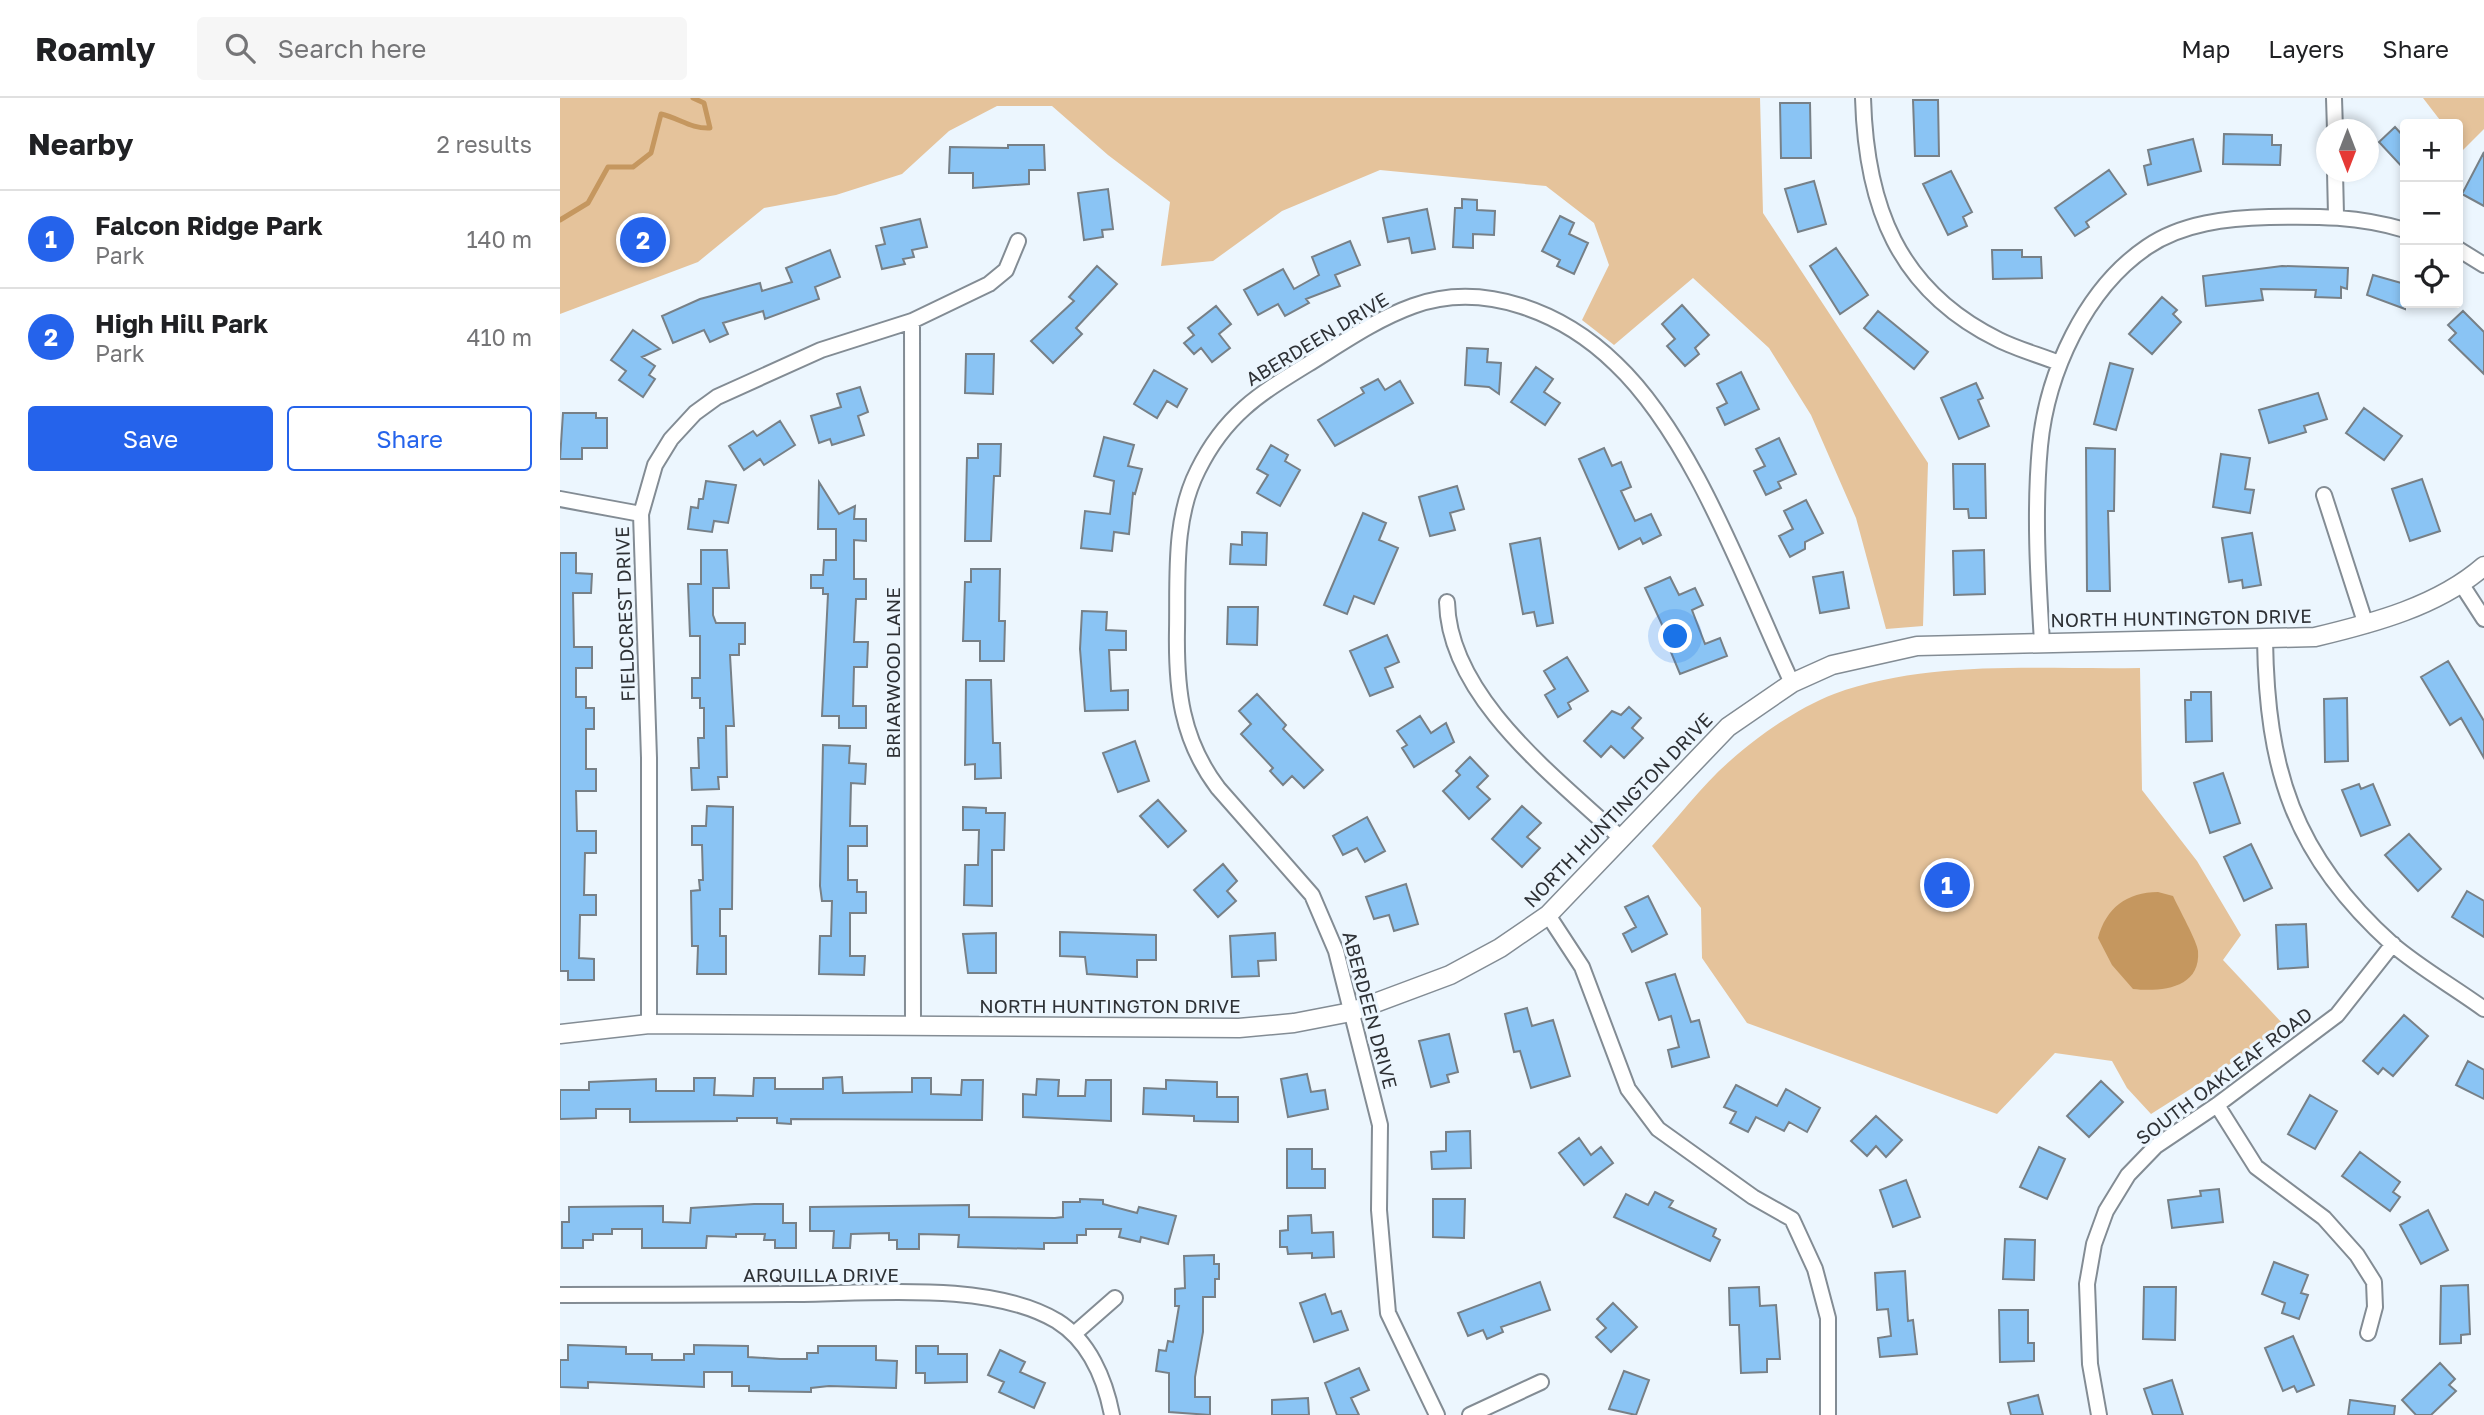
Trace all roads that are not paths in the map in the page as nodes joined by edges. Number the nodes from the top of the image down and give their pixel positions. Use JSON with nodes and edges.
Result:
{"nodes":[{"id":1,"x":1863,"y":98,"type":"edge"},
{"id":2,"x":2334,"y":98,"type":"edge"},
{"id":3,"x":2335,"y":119,"type":"edge"},
{"id":4,"x":2335,"y":182,"type":"edge"},
{"id":5,"x":2336,"y":215,"type":"junction"},
{"id":6,"x":2400,"y":229,"type":"edge"},
{"id":7,"x":1018,"y":241,"type":"dead end"},
{"id":8,"x":2463,"y":252,"type":"edge"},
{"id":9,"x":2484,"y":265,"type":"edge"},
{"id":10,"x":912,"y":321,"type":"junction"},
{"id":11,"x":2059,"y":363,"type":"junction"},
{"id":12,"x":2324,"y":495,"type":"dead end"},
{"id":13,"x":560,"y":499,"type":"edge"},
{"id":14,"x":641,"y":514,"type":"junction"},
{"id":15,"x":2484,"y":566,"type":"edge"},
{"id":16,"x":2462,"y":585,"type":"junction"},
{"id":17,"x":1447,"y":602,"type":"dead end"},
{"id":18,"x":2484,"y":619,"type":"edge"},
{"id":19,"x":2366,"y":625,"type":"junction"},
{"id":20,"x":2265,"y":640,"type":"junction"},
{"id":21,"x":2042,"y":642,"type":"junction"},
{"id":22,"x":1792,"y":683,"type":"junction"},
{"id":23,"x":1622,"y":839,"type":"junction"},
{"id":24,"x":1548,"y":915,"type":"junction"},
{"id":25,"x":2393,"y":944,"type":"junction"},
{"id":26,"x":2484,"y":1009,"type":"edge"},
{"id":27,"x":1351,"y":1012,"type":"junction"},
{"id":28,"x":649,"y":1024,"type":"junction"},
{"id":29,"x":913,"y":1026,"type":"junction"},
{"id":30,"x":560,"y":1034,"type":"edge"},
{"id":31,"x":2217,"y":1105,"type":"junction"},
{"id":32,"x":560,"y":1295,"type":"edge"},
{"id":33,"x":1115,"y":1298,"type":"dead end"},
{"id":34,"x":2368,"y":1333,"type":"dead end"},
{"id":35,"x":1074,"y":1334,"type":"junction"},
{"id":36,"x":1541,"y":1382,"type":"dead end"},
{"id":37,"x":1112,"y":1415,"type":"edge"},
{"id":38,"x":1437,"y":1415,"type":"edge"},
{"id":39,"x":1470,"y":1415,"type":"edge"},
{"id":40,"x":1828,"y":1415,"type":"edge"},
{"id":41,"x":2099,"y":1415,"type":"edge"}],
"edges":[{"from":1,"to":11,"type":"street"},
{"from":2,"to":3,"type":"street"},
{"from":4,"to":5,"type":"street"},
{"from":5,"to":6,"type":"street"},
{"from":5,"to":11,"type":"street"},
{"from":7,"to":10,"type":"street","name":"FIELDCREST DRIVE"},
{"from":8,"to":9,"type":"street"},
{"from":10,"to":14,"type":"street","name":"FIELDCREST DRIVE"},
{"from":10,"to":29,"type":"street","name":"BRIARWOOD LANE"},
{"from":11,"to":21,"type":"street"},
{"from":12,"to":19,"type":"street"},
{"from":13,"to":14,"type":"street"},
{"from":14,"to":28,"type":"street","name":"FIELDCREST DRIVE"},
{"from":15,"to":16,"type":"street","name":"NORTH HUNTINGTON DRIVE"},
{"from":16,"to":18,"type":"street"},
{"from":16,"to":19,"type":"street","name":"NORTH HUNTINGTON DRIVE"},
{"from":17,"to":23,"type":"street"},
{"from":19,"to":20,"type":"street","name":"NORTH HUNTINGTON DRIVE"},
{"from":20,"to":21,"type":"street","name":"NORTH HUNTINGTON DRIVE"},
{"from":20,"to":25,"type":"street"},
{"from":21,"to":22,"type":"street","name":"NORTH HUNTINGTON DRIVE"},
{"from":22,"to":23,"type":"street","name":"NORTH HUNTINGTON DRIVE"},
{"from":22,"to":27,"type":"street","name":"ABERDEEN DRIVE"},
{"from":23,"to":24,"type":"street","name":"NORTH HUNTINGTON DRIVE"},
{"from":24,"to":27,"type":"street","name":"NORTH HUNTINGTON DRIVE"},
{"from":24,"to":40,"type":"street"},
{"from":25,"to":26,"type":"street"},
{"from":25,"to":31,"type":"street","name":"SOUTH OAKLEAF ROAD"},
{"from":27,"to":29,"type":"street","name":"NORTH HUNTINGTON DRIVE"},
{"from":27,"to":38,"type":"street","name":"ABERDEEN DRIVE"},
{"from":28,"to":29,"type":"street","name":"NORTH HUNTINGTON DRIVE"},
{"from":28,"to":30,"type":"street","name":"NORTH HUNTINGTON DRIVE"},
{"from":31,"to":34,"type":"street"},
{"from":31,"to":41,"type":"street","name":"SOUTH OAKLEAF ROAD"},
{"from":32,"to":35,"type":"street","name":"ARQUILLA DRIVE"},
{"from":33,"to":35,"type":"street"},
{"from":35,"to":37,"type":"street","name":"ARQUILLA DRIVE"},
{"from":36,"to":39,"type":"street"}]}
